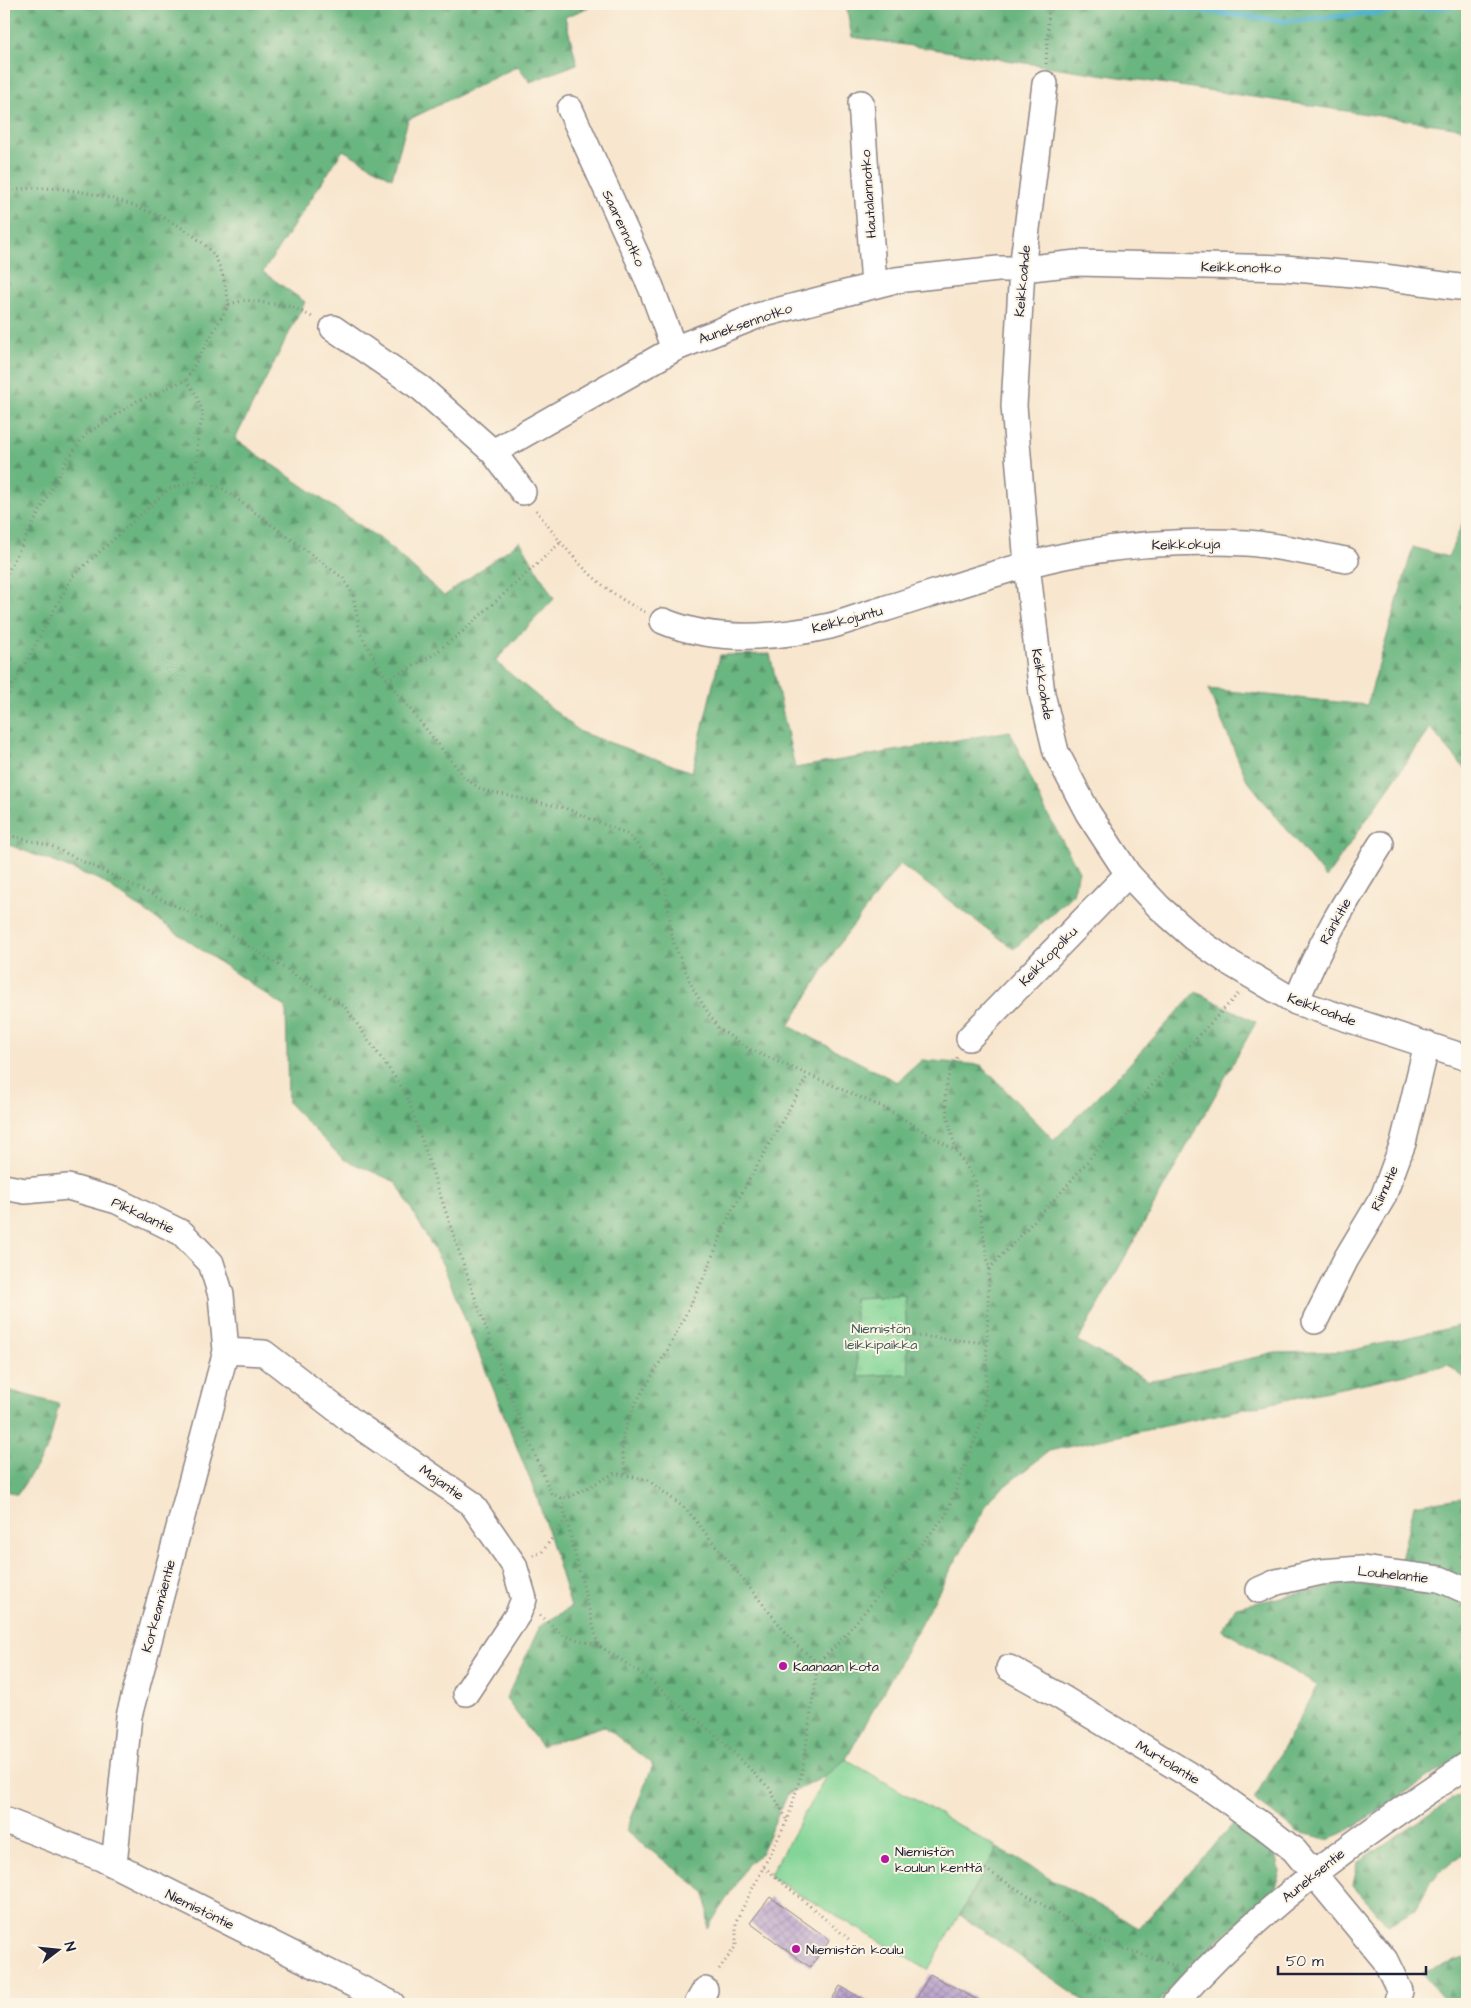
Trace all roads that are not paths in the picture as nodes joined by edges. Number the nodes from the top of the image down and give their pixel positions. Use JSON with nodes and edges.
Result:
{"nodes":[{"id":1,"x":1045,"y":84,"type":"road end"},
{"id":2,"x":861,"y":103,"type":"dead end"},
{"id":3,"x":570,"y":109,"type":"dead end"},
{"id":4,"x":1022,"y":269,"type":"junction"},
{"id":5,"x":874,"y":285,"type":"junction"},
{"id":6,"x":1459,"y":287,"type":"dead end"},
{"id":7,"x":333,"y":328,"type":"road end"},
{"id":8,"x":674,"y":348,"type":"junction"},
{"id":9,"x":493,"y":452,"type":"junction"},
{"id":10,"x":523,"y":492,"type":"road end"},
{"id":11,"x":1346,"y":560,"type":"dead end"},
{"id":12,"x":1027,"y":564,"type":"junction"},
{"id":13,"x":663,"y":620,"type":"road end"},
{"id":14,"x":1381,"y":844,"type":"dead end"},
{"id":15,"x":1128,"y":874,"type":"junction"},
{"id":16,"x":1296,"y":1002,"type":"junction"},
{"id":17,"x":969,"y":1038,"type":"road end"},
{"id":18,"x":1427,"y":1044,"type":"junction"},
{"id":19,"x":1467,"y":1058,"type":"edge"},
{"id":20,"x":4,"y":1187,"type":"edge"},
{"id":21,"x":1315,"y":1321,"type":"dead end"},
{"id":22,"x":226,"y":1351,"type":"junction"},
{"id":23,"x":1259,"y":1590,"type":"dead end"},
{"id":24,"x":1467,"y":1591,"type":"edge"},
{"id":25,"x":1009,"y":1668,"type":"dead end"},
{"id":26,"x":466,"y":1693,"type":"dead end"},
{"id":27,"x":1467,"y":1765,"type":"edge"},
{"id":28,"x":4,"y":1820,"type":"edge"},
{"id":29,"x":114,"y":1865,"type":"junction"},
{"id":30,"x":1312,"y":1874,"type":"junction"},
{"id":31,"x":392,"y":2004,"type":"edge"},
{"id":32,"x":1174,"y":2004,"type":"edge"},
{"id":33,"x":1396,"y":2004,"type":"edge"}],
"edges":[{"from":1,"to":4,"type":"street","name":"Keikkoahde"},
{"from":2,"to":5,"type":"street","name":"Hautalannotko"},
{"from":3,"to":8,"type":"street","name":"Saarennotko"},
{"from":4,"to":5,"type":"street","name":"Auneksennotko"},
{"from":4,"to":6,"type":"street","name":"Keikkonotko"},
{"from":4,"to":12,"type":"street","name":"Keikkoahde"},
{"from":5,"to":8,"type":"street","name":"Auneksennotko"},
{"from":7,"to":9,"type":"street"},
{"from":8,"to":9,"type":"street","name":"Auneksennotko"},
{"from":9,"to":10,"type":"street"},
{"from":11,"to":12,"type":"street","name":"Keikkokuja"},
{"from":12,"to":13,"type":"street","name":"Keikkojuntu"},
{"from":12,"to":15,"type":"street","name":"Keikkoahde"},
{"from":14,"to":16,"type":"street","name":"Ränkitie"},
{"from":15,"to":16,"type":"street","name":"Keikkoahde"},
{"from":15,"to":17,"type":"street","name":"Keikkopolku"},
{"from":16,"to":18,"type":"street","name":"Keikkoahde"},
{"from":18,"to":19,"type":"street","name":"Keikkoahde"},
{"from":18,"to":21,"type":"street","name":"Riimutie"},
{"from":20,"to":22,"type":"street","name":"Pikkalantie"},
{"from":22,"to":26,"type":"street","name":"Majantie"},
{"from":22,"to":29,"type":"street","name":"Korkeamäentie"},
{"from":23,"to":24,"type":"street","name":"Louhelantie"},
{"from":25,"to":30,"type":"street","name":"Murtolantie"},
{"from":27,"to":30,"type":"street","name":"Auneksentie"},
{"from":28,"to":29,"type":"street","name":"Niemistöntie"},
{"from":29,"to":31,"type":"street","name":"Niemistöntie"},
{"from":30,"to":32,"type":"street","name":"Auneksentie"},
{"from":30,"to":33,"type":"street","name":"Murtolantie"}]}
